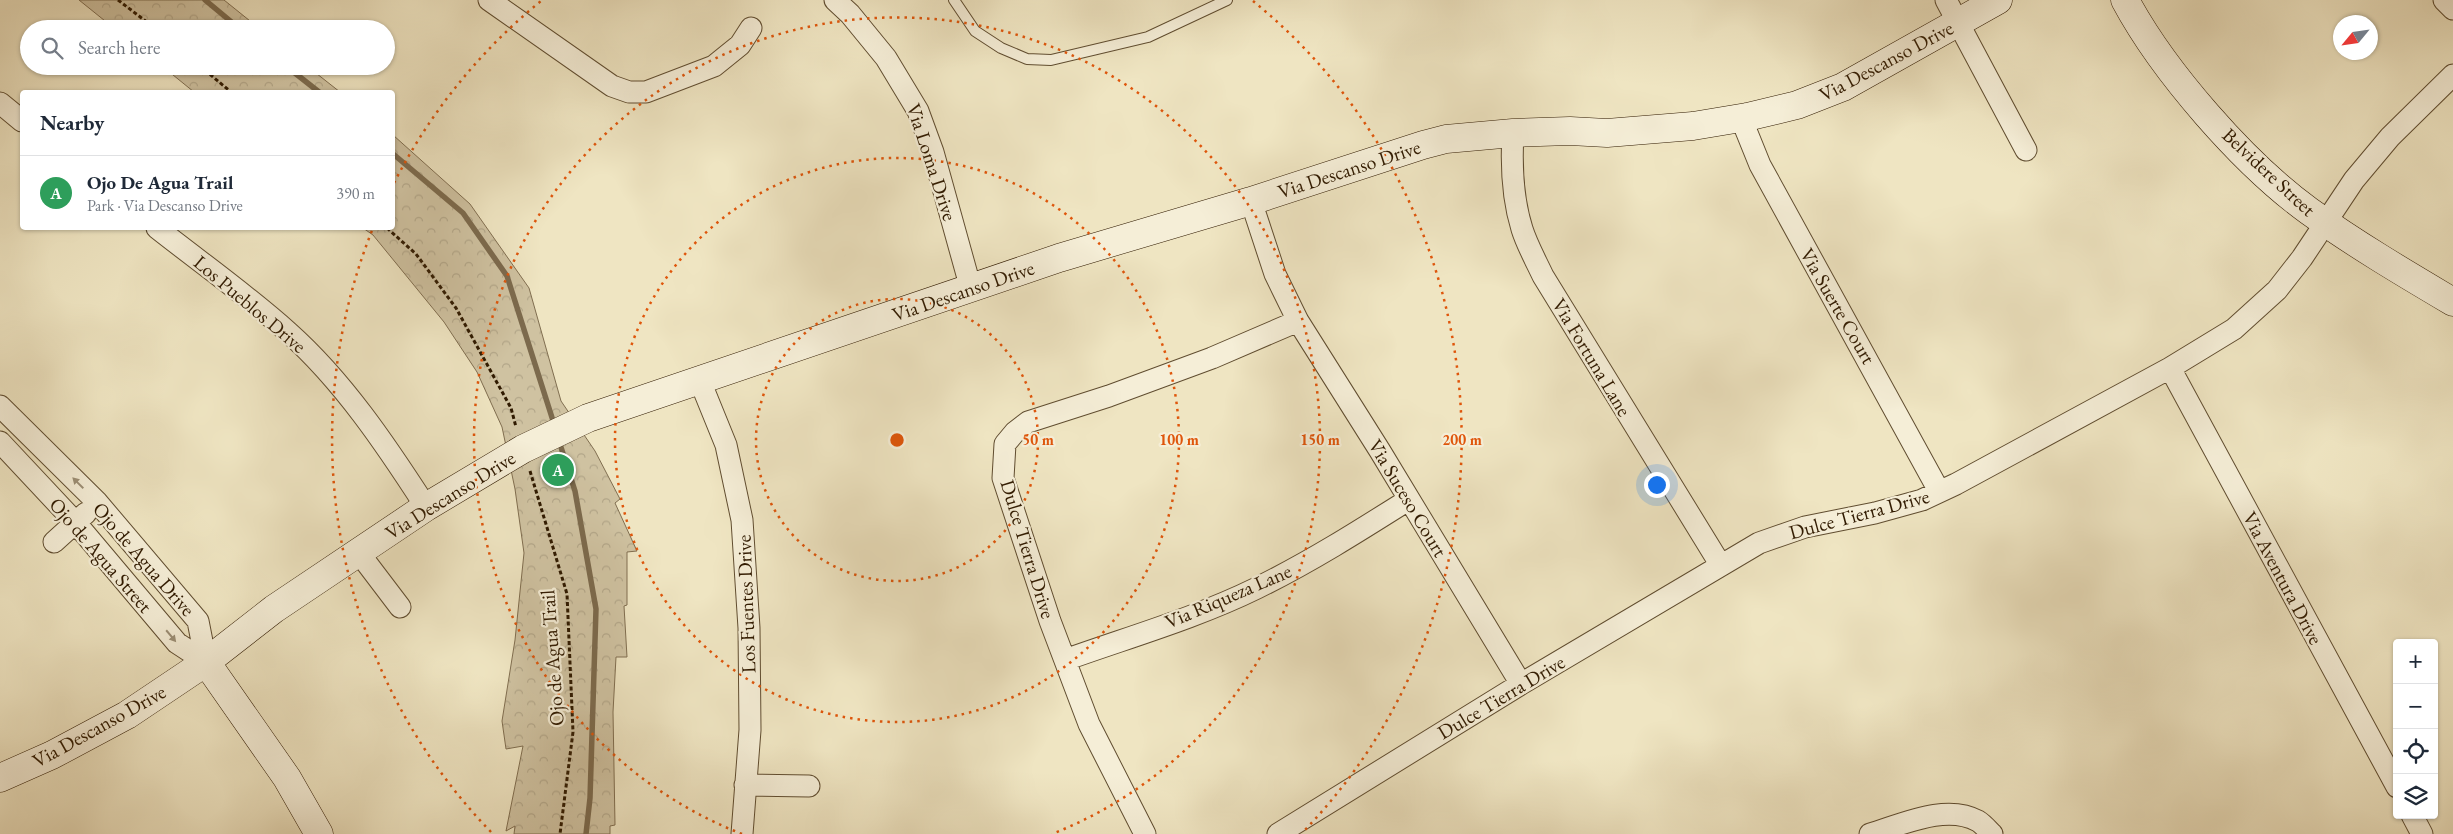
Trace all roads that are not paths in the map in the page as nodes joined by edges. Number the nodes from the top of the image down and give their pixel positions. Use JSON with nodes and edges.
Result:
{"nodes":[{"id":1,"x":489,"y":0,"type":"edge"},
{"id":2,"x":834,"y":0,"type":"edge"},
{"id":3,"x":954,"y":0,"type":"edge"},
{"id":4,"x":1227,"y":0,"type":"edge"},
{"id":5,"x":1998,"y":0,"type":"edge"},
{"id":6,"x":2125,"y":0,"type":"edge"},
{"id":7,"x":2444,"y":0,"type":"edge"},
{"id":8,"x":2453,"y":9,"type":"edge"},
{"id":9,"x":1952,"y":12,"type":"edge"},
{"id":10,"x":751,"y":28,"type":"dead end"},
{"id":11,"x":2453,"y":75,"type":"edge"},
{"id":12,"x":0,"y":103,"type":"edge"},
{"id":13,"x":1741,"y":118,"type":"junction"},
{"id":14,"x":20,"y":119,"type":"edge"},
{"id":15,"x":1513,"y":133,"type":"junction"},
{"id":16,"x":2026,"y":150,"type":"dead end"},
{"id":17,"x":1251,"y":201,"type":"junction"},
{"id":18,"x":2325,"y":222,"type":"junction"},
{"id":19,"x":160,"y":230,"type":"edge"},
{"id":20,"x":971,"y":289,"type":"junction"},
{"id":21,"x":2453,"y":302,"type":"edge"},
{"id":22,"x":1298,"y":321,"type":"junction"},
{"id":23,"x":2170,"y":368,"type":"junction"},
{"id":24,"x":700,"y":381,"type":"junction"},
{"id":25,"x":0,"y":406,"type":"edge"},
{"id":26,"x":0,"y":442,"type":"edge"},
{"id":27,"x":1939,"y":491,"type":"junction"},
{"id":28,"x":1408,"y":500,"type":"junction"},
{"id":29,"x":97,"y":502,"type":"junction"},
{"id":30,"x":426,"y":507,"type":"junction"},
{"id":31,"x":75,"y":522,"type":"junction"},
{"id":32,"x":54,"y":542,"type":"dead end"},
{"id":33,"x":359,"y":553,"type":"junction"},
{"id":34,"x":1720,"y":564,"type":"junction"},
{"id":35,"x":400,"y":607,"type":"dead end"},
{"id":36,"x":1065,"y":660,"type":"junction"},
{"id":37,"x":206,"y":662,"type":"junction"},
{"id":38,"x":1521,"y":684,"type":"junction"},
{"id":39,"x":0,"y":778,"type":"edge"},
{"id":40,"x":2393,"y":780,"type":"edge"},
{"id":41,"x":745,"y":785,"type":"junction"},
{"id":42,"x":809,"y":786,"type":"dead end"},
{"id":43,"x":2414,"y":819,"type":"edge"},
{"id":44,"x":320,"y":834,"type":"edge"},
{"id":45,"x":742,"y":834,"type":"edge"},
{"id":46,"x":1145,"y":834,"type":"edge"},
{"id":47,"x":1278,"y":834,"type":"edge"},
{"id":48,"x":1870,"y":834,"type":"edge"},
{"id":49,"x":1992,"y":834,"type":"edge"},
{"id":50,"x":2422,"y":834,"type":"edge"}],
"edges":[{"from":1,"to":10,"type":"street"},
{"from":2,"to":20,"type":"street","name":"Via Loma Drive"},
{"from":3,"to":4,"type":"lane"},
{"from":5,"to":9,"type":"street","name":"Via Descanso Drive"},
{"from":6,"to":18,"type":"street","name":"Belvidere Street"},
{"from":7,"to":8,"type":"street"},
{"from":9,"to":13,"type":"street","name":"Via Descanso Drive"},
{"from":9,"to":16,"type":"street"},
{"from":11,"to":18,"type":"street","name":"Dulce Tierra Drive"},
{"from":12,"to":14,"type":"street"},
{"from":13,"to":15,"type":"street","name":"Via Descanso Drive"},
{"from":13,"to":27,"type":"street","name":"Via Suerte Court"},
{"from":15,"to":17,"type":"street","name":"Via Descanso Drive"},
{"from":15,"to":34,"type":"street","name":"Via Fortuna Lane"},
{"from":17,"to":20,"type":"street","name":"Via Descanso Drive"},
{"from":17,"to":22,"type":"street","name":"Via Suceso Court"},
{"from":18,"to":21,"type":"street","name":"Belvidere Street"},
{"from":18,"to":23,"type":"street","name":"Dulce Tierra Drive"},
{"from":19,"to":30,"type":"street","name":"Los Pueblos Drive"},
{"from":20,"to":24,"type":"street","name":"Via Descanso Drive"},
{"from":22,"to":28,"type":"street","name":"Via Suceso Court"},
{"from":22,"to":36,"type":"street","name":"Dulce Tierra Drive"},
{"from":23,"to":27,"type":"street","name":"Dulce Tierra Drive"},
{"from":23,"to":40,"type":"street","name":"Via Aventura Drive"},
{"from":24,"to":30,"type":"street","name":"Via Descanso Drive"},
{"from":24,"to":41,"type":"street","name":"Los Fuentes Drive"},
{"from":29,"to":25,"type":"street","name":"Ojo de Agua Drive","one_way":true},
{"from":26,"to":31,"type":"street","name":"Ojo de Agua Street"},
{"from":27,"to":34,"type":"street","name":"Dulce Tierra Drive"},
{"from":28,"to":36,"type":"street","name":"Via Riqueza Lane"},
{"from":28,"to":38,"type":"street","name":"Via Suceso Court"},
{"from":29,"to":31,"type":"street"},
{"from":29,"to":37,"type":"street","name":"Ojo de Agua Drive"},
{"from":30,"to":33,"type":"street","name":"Via Descanso Drive"},
{"from":31,"to":32,"type":"street"},
{"from":31,"to":37,"type":"street","name":"Ojo de Agua Street","one_way":true},
{"from":33,"to":35,"type":"street"},
{"from":33,"to":37,"type":"street","name":"Via Descanso Drive"},
{"from":34,"to":38,"type":"street","name":"Dulce Tierra Drive"},
{"from":36,"to":46,"type":"street","name":"Dulce Tierra Drive"},
{"from":37,"to":39,"type":"street","name":"Via Descanso Drive"},
{"from":37,"to":44,"type":"street","name":"Ojo de Agua Drive"},
{"from":38,"to":47,"type":"street","name":"Dulce Tierra Drive"},
{"from":41,"to":42,"type":"street"},
{"from":41,"to":45,"type":"street","name":"Los Fuentes Drive"},
{"from":43,"to":50,"type":"street"},
{"from":48,"to":49,"type":"street"}]}
